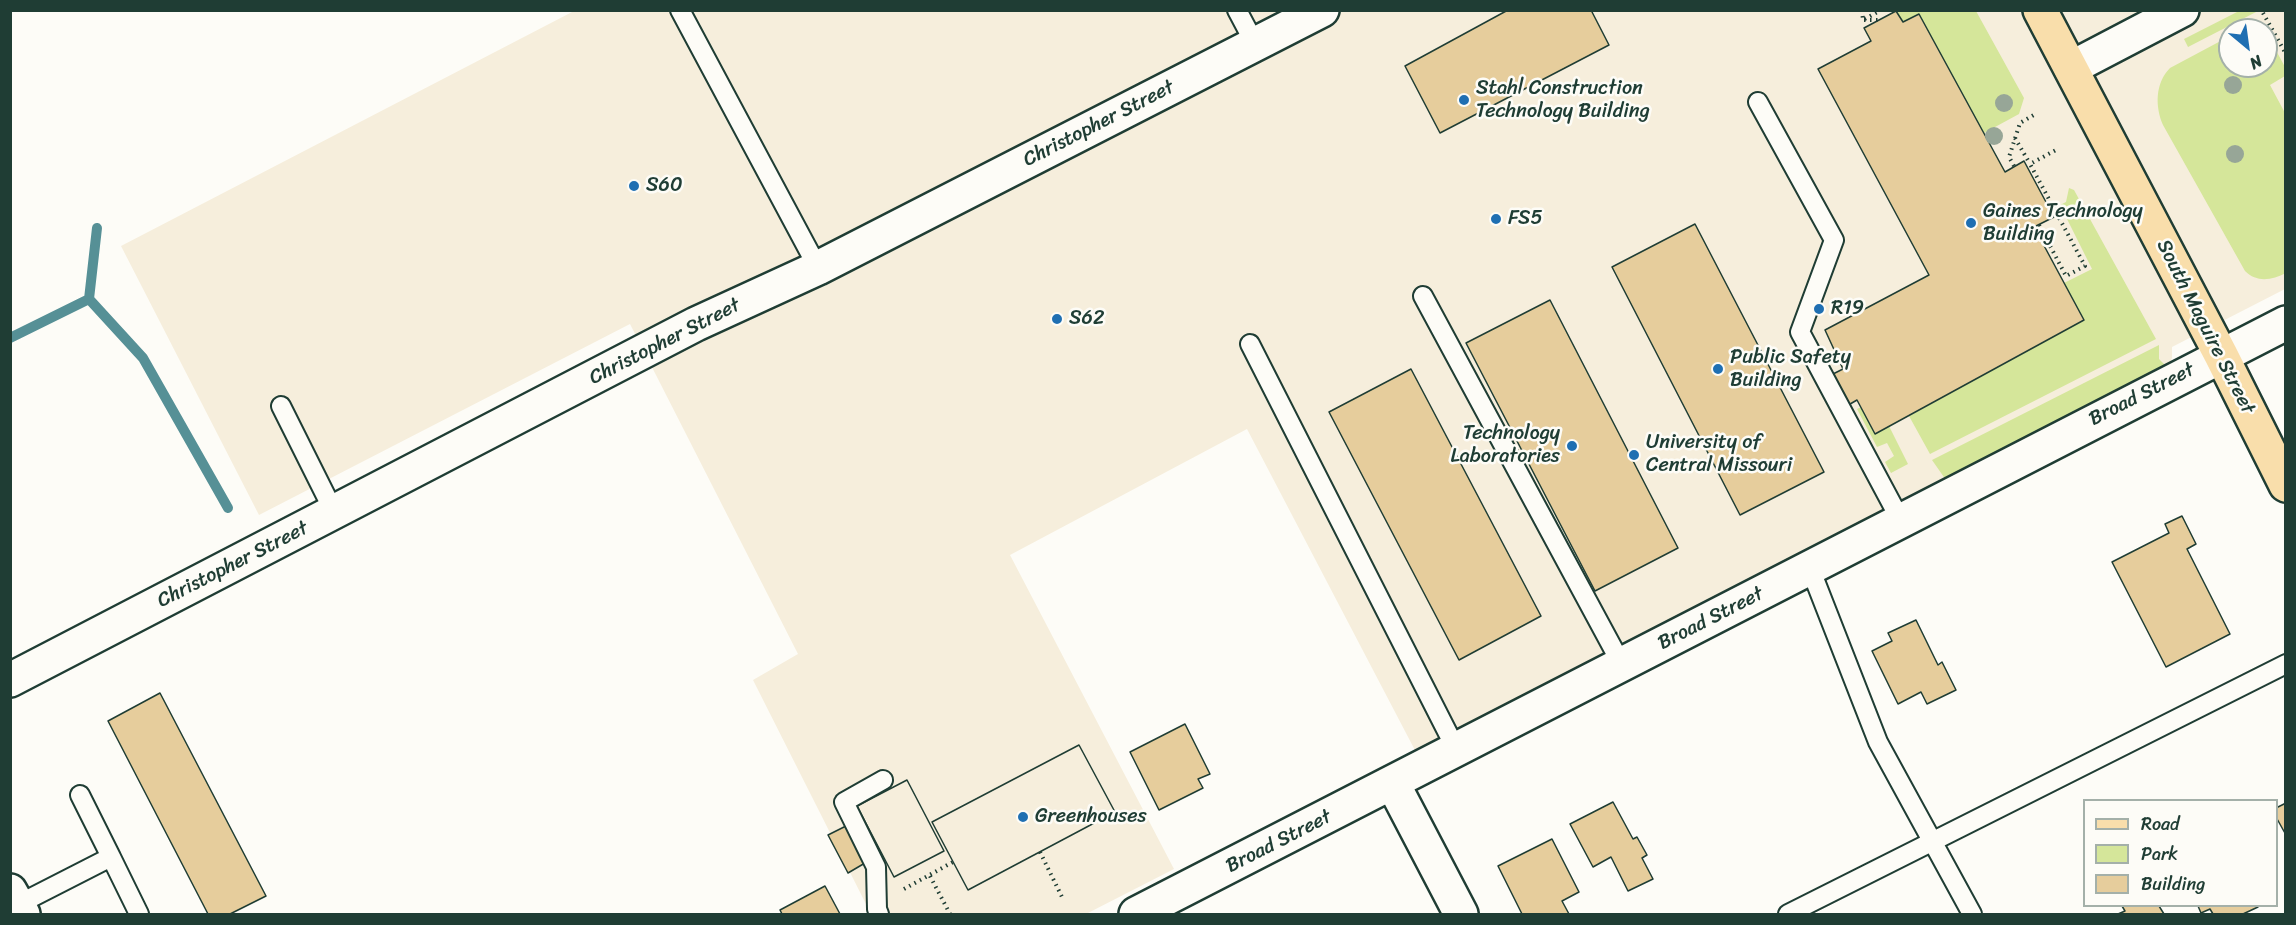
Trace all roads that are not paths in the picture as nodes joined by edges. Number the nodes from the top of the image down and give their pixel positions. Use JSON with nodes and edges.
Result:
{"nodes":[{"id":1,"x":680,"y":10,"type":"edge"},
{"id":2,"x":1237,"y":10,"type":"edge"},
{"id":3,"x":1322,"y":10,"type":"edge"},
{"id":4,"x":2040,"y":10,"type":"edge"},
{"id":5,"x":2182,"y":10,"type":"edge"},
{"id":6,"x":1255,"y":44,"type":"junction"},
{"id":7,"x":2071,"y":68,"type":"junction"},
{"id":8,"x":1758,"y":102,"type":"dead end"},
{"id":9,"x":818,"y":268,"type":"junction"},
{"id":10,"x":1423,"y":296,"type":"dead end"},
{"id":11,"x":2286,"y":323,"type":"edge"},
{"id":12,"x":1250,"y":344,"type":"dead end"},
{"id":13,"x":2221,"y":355,"type":"junction"},
{"id":14,"x":281,"y":406,"type":"dead end"},
{"id":15,"x":2286,"y":484,"type":"edge"},
{"id":16,"x":334,"y":512,"type":"junction"},
{"id":17,"x":1901,"y":521,"type":"junction"},
{"id":18,"x":1810,"y":568,"type":"junction"},
{"id":19,"x":2286,"y":664,"type":"edge"},
{"id":20,"x":1622,"y":665,"type":"junction"},
{"id":21,"x":10,"y":680,"type":"edge"},
{"id":22,"x":1457,"y":751,"type":"junction"},
{"id":23,"x":884,"y":780,"type":"dead end"},
{"id":24,"x":1393,"y":784,"type":"junction"},
{"id":25,"x":80,"y":795,"type":"dead end"},
{"id":26,"x":1933,"y":842,"type":"junction"},
{"id":27,"x":111,"y":857,"type":"junction"},
{"id":28,"x":17,"y":904,"type":"edge"},
{"id":29,"x":878,"y":908,"type":"edge"},
{"id":30,"x":139,"y":915,"type":"edge"},
{"id":31,"x":1136,"y":915,"type":"edge"},
{"id":32,"x":1461,"y":915,"type":"edge"},
{"id":33,"x":1788,"y":915,"type":"edge"},
{"id":34,"x":1972,"y":915,"type":"edge"}],
"edges":[{"from":1,"to":9,"type":"lane"},
{"from":2,"to":6,"type":"lane"},
{"from":3,"to":6,"type":"street","name":"Christopher Street"},
{"from":4,"to":7,"type":"main road","name":"South Maguire Street"},
{"from":5,"to":7,"type":"street"},
{"from":6,"to":9,"type":"street","name":"Christopher Street"},
{"from":7,"to":13,"type":"main road","name":"South Maguire Street"},
{"from":8,"to":17,"type":"lane"},
{"from":9,"to":16,"type":"street","name":"Christopher Street"},
{"from":10,"to":20,"type":"lane"},
{"from":11,"to":13,"type":"street","name":"Broad Street"},
{"from":12,"to":22,"type":"lane"},
{"from":13,"to":15,"type":"main road","name":"South Maguire Street"},
{"from":13,"to":17,"type":"street","name":"Broad Street"},
{"from":14,"to":16,"type":"lane"},
{"from":16,"to":21,"type":"street","name":"Christopher Street"},
{"from":17,"to":18,"type":"street","name":"Broad Street"},
{"from":18,"to":20,"type":"street","name":"Broad Street"},
{"from":18,"to":26,"type":"lane"},
{"from":19,"to":26,"type":"lane"},
{"from":20,"to":22,"type":"street","name":"Broad Street"},
{"from":22,"to":24,"type":"street","name":"Broad Street"},
{"from":23,"to":29,"type":"lane"},
{"from":24,"to":31,"type":"street","name":"Broad Street"},
{"from":24,"to":32,"type":"street"},
{"from":25,"to":27,"type":"lane"},
{"from":26,"to":33,"type":"lane"},
{"from":26,"to":34,"type":"lane"},
{"from":27,"to":28,"type":"lane"},
{"from":27,"to":30,"type":"lane"}]}
